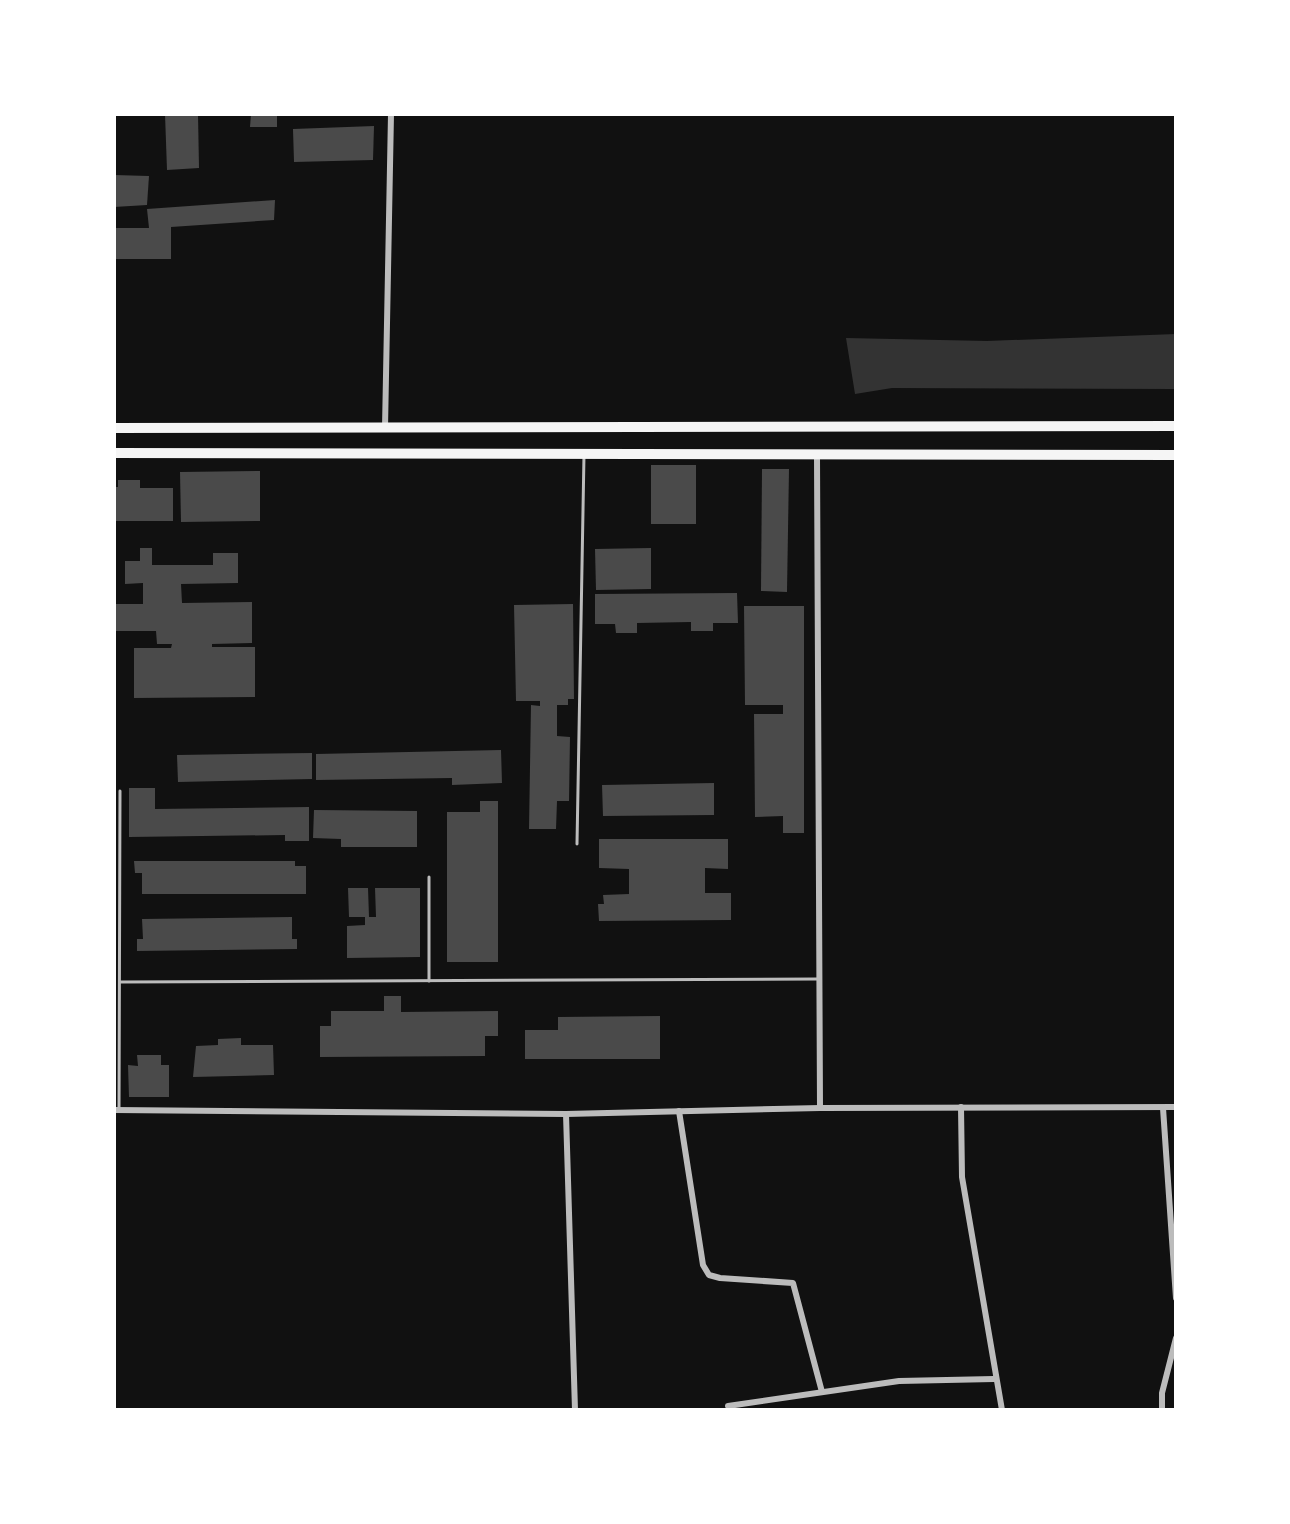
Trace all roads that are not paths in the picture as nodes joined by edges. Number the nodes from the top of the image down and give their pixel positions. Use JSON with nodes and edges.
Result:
{"nodes":[{"id":1,"x":391,"y":114,"type":"edge"},
{"id":2,"x":1176,"y":426,"type":"edge"},
{"id":3,"x":114,"y":428,"type":"edge"},
{"id":4,"x":385,"y":428,"type":"junction"},
{"id":5,"x":114,"y":453,"type":"edge"},
{"id":6,"x":584,"y":455,"type":"junction"},
{"id":7,"x":1176,"y":455,"type":"edge"},
{"id":8,"x":817,"y":456,"type":"junction"},
{"id":9,"x":114,"y":790,"type":"edge"},
{"id":10,"x":577,"y":844,"type":"dead end"},
{"id":11,"x":429,"y":877,"type":"dead end"},
{"id":12,"x":817,"y":979,"type":"junction"},
{"id":13,"x":429,"y":981,"type":"junction"},
{"id":14,"x":120,"y":982,"type":"junction"},
{"id":15,"x":961,"y":1107,"type":"junction"},
{"id":16,"x":1176,"y":1107,"type":"edge"},
{"id":17,"x":820,"y":1108,"type":"junction"},
{"id":18,"x":1163,"y":1108,"type":"junction"},
{"id":19,"x":117,"y":1109,"type":"edge"},
{"id":20,"x":679,"y":1111,"type":"junction"},
{"id":21,"x":566,"y":1114,"type":"junction"},
{"id":22,"x":1176,"y":1298,"type":"edge"},
{"id":23,"x":1176,"y":1338,"type":"edge"},
{"id":24,"x":994,"y":1379,"type":"junction"},
{"id":25,"x":822,"y":1392,"type":"junction"},
{"id":26,"x":728,"y":1406,"type":"dead end"},
{"id":27,"x":575,"y":1410,"type":"edge"},
{"id":28,"x":1002,"y":1410,"type":"edge"},
{"id":29,"x":1162,"y":1410,"type":"edge"}],
"edges":[{"from":1,"to":4,"type":"street"},
{"from":2,"to":4,"type":"main road"},
{"from":3,"to":4,"type":"main road"},
{"from":5,"to":6,"type":"main road"},
{"from":6,"to":8,"type":"main road"},
{"from":6,"to":10,"type":"lane"},
{"from":7,"to":8,"type":"main road"},
{"from":8,"to":12,"type":"street"},
{"from":9,"to":14,"type":"lane"},
{"from":11,"to":13,"type":"lane"},
{"from":12,"to":13,"type":"lane"},
{"from":12,"to":17,"type":"street"},
{"from":13,"to":14,"type":"lane"},
{"from":14,"to":19,"type":"lane"},
{"from":15,"to":17,"type":"street"},
{"from":15,"to":18,"type":"street"},
{"from":15,"to":24,"type":"street"},
{"from":16,"to":18,"type":"street"},
{"from":17,"to":20,"type":"street"},
{"from":18,"to":22,"type":"street"},
{"from":19,"to":21,"type":"street"},
{"from":20,"to":21,"type":"street"},
{"from":20,"to":25,"type":"street"},
{"from":21,"to":27,"type":"street"},
{"from":23,"to":29,"type":"street"},
{"from":24,"to":25,"type":"street"},
{"from":24,"to":28,"type":"street"},
{"from":25,"to":26,"type":"street"}]}
